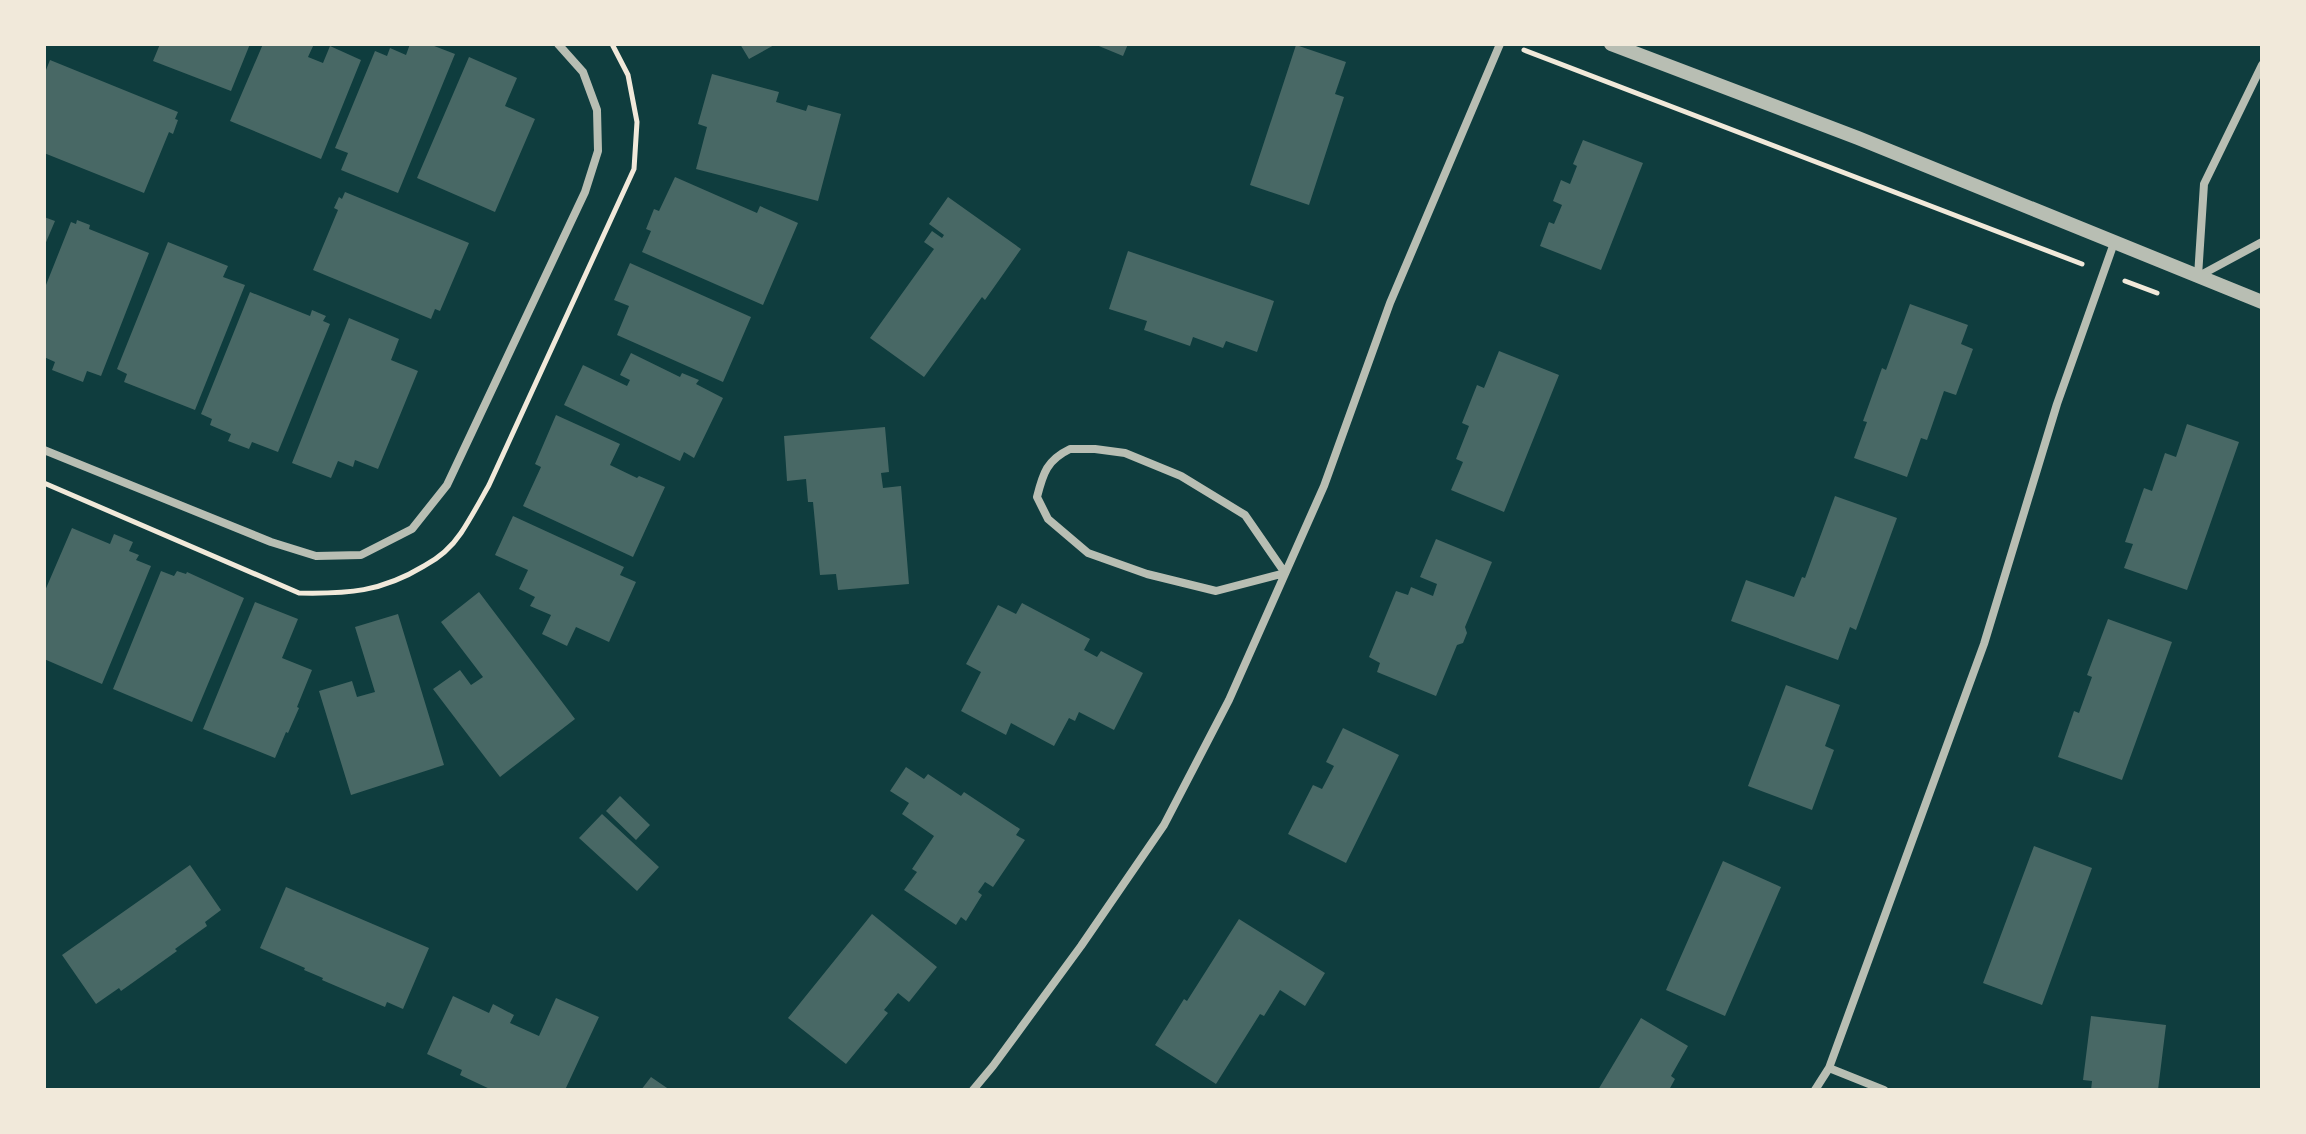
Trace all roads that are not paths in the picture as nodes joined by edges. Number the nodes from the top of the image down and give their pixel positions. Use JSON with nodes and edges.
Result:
{"nodes":[{"id":1,"x":558,"y":44,"type":"edge"},
{"id":2,"x":1500,"y":44,"type":"edge"},
{"id":3,"x":1611,"y":44,"type":"edge"},
{"id":4,"x":2262,"y":65,"type":"edge"},
{"id":5,"x":2262,"y":242,"type":"edge"},
{"id":6,"x":2114,"y":243,"type":"junction"},
{"id":7,"x":2198,"y":276,"type":"junction"},
{"id":8,"x":2262,"y":302,"type":"edge"},
{"id":9,"x":44,"y":450,"type":"edge"},
{"id":10,"x":1285,"y":573,"type":"junction"},
{"id":11,"x":1829,"y":1068,"type":"junction"},
{"id":12,"x":973,"y":1090,"type":"edge"},
{"id":13,"x":1815,"y":1090,"type":"edge"},
{"id":14,"x":1884,"y":1090,"type":"edge"}],
"edges":[{"from":1,"to":9,"type":"street"},
{"from":2,"to":10,"type":"street"},
{"from":3,"to":6,"type":"street"},
{"from":4,"to":7,"type":"street"},
{"from":5,"to":7,"type":"street"},
{"from":6,"to":7,"type":"street"},
{"from":6,"to":11,"type":"street"},
{"from":7,"to":8,"type":"street"},
{"from":10,"to":10,"type":"street"},
{"from":10,"to":12,"type":"street"},
{"from":11,"to":13,"type":"street"},
{"from":11,"to":14,"type":"street"}]}
